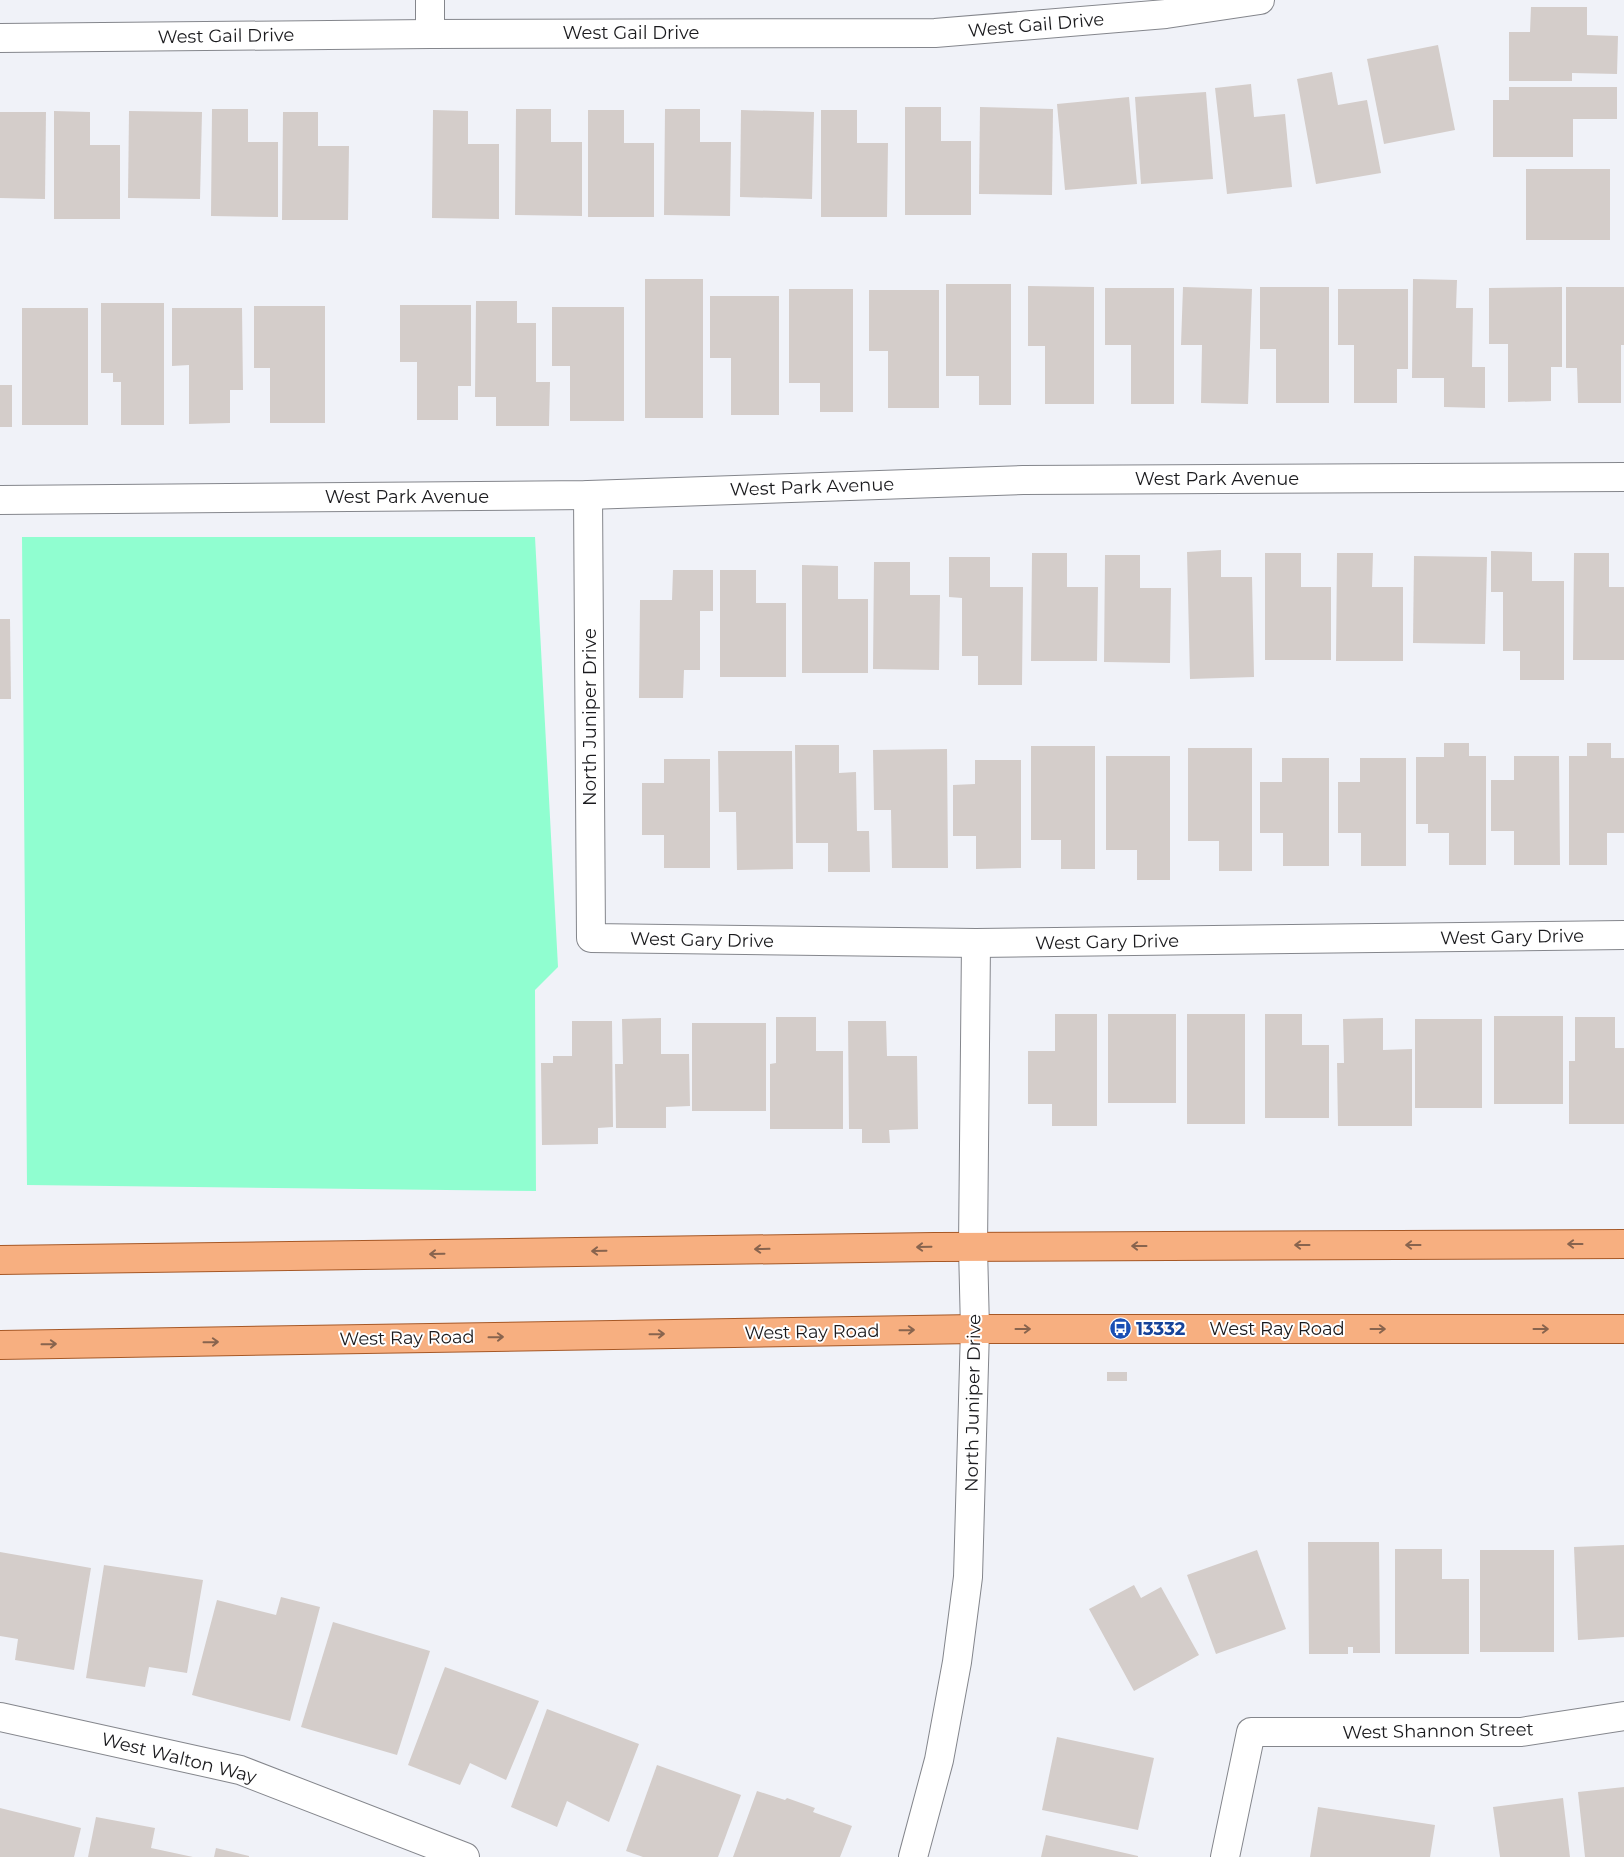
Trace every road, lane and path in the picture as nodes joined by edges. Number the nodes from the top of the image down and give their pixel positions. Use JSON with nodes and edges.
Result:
{"nodes":[{"id":1,"x":430,"y":0,"type":"edge"},
{"id":2,"x":1260,"y":0,"type":"edge"},
{"id":3,"x":430,"y":34,"type":"junction"},
{"id":4,"x":0,"y":38,"type":"edge"},
{"id":5,"x":1624,"y":477,"type":"edge"},
{"id":6,"x":588,"y":495,"type":"junction"},
{"id":7,"x":0,"y":500,"type":"edge"},
{"id":8,"x":1624,"y":935,"type":"edge"},
{"id":9,"x":591,"y":938,"type":"joint"},
{"id":10,"x":976,"y":943,"type":"junction"},
{"id":11,"x":1624,"y":1244,"type":"edge"},
{"id":12,"x":973,"y":1247,"type":"junction"},
{"id":13,"x":0,"y":1260,"type":"edge"},
{"id":14,"x":975,"y":1329,"type":"junction"},
{"id":15,"x":1624,"y":1329,"type":"edge"},
{"id":16,"x":0,"y":1345,"type":"edge"},
{"id":17,"x":1624,"y":1716,"type":"edge"},
{"id":18,"x":0,"y":1717,"type":"edge"},
{"id":19,"x":465,"y":1857,"type":"edge"},
{"id":20,"x":913,"y":1857,"type":"edge"},
{"id":21,"x":1225,"y":1857,"type":"edge"}],
"edges":[{"from":1,"to":3,"type":"street"},
{"from":2,"to":3,"type":"street","name":"West Gail Drive"},
{"from":3,"to":4,"type":"street","name":"West Gail Drive"},
{"from":5,"to":6,"type":"street","name":"West Park Avenue"},
{"from":6,"to":7,"type":"street","name":"West Park Avenue"},
{"from":6,"to":9,"type":"street","name":"North Juniper Drive"},
{"from":8,"to":10,"type":"street","name":"West Gary Drive"},
{"from":9,"to":10,"type":"street","name":"West Gary Drive"},
{"from":10,"to":12,"type":"street","name":"North Juniper Drive"},
{"from":11,"to":12,"type":"main road","one_way":true},
{"from":12,"to":13,"type":"main road","one_way":true},
{"from":12,"to":14,"type":"street","name":"North Juniper Drive"},
{"from":14,"to":15,"type":"main road","name":"West Ray Road","one_way":true},
{"from":16,"to":14,"type":"main road","name":"West Ray Road","one_way":true},
{"from":14,"to":20,"type":"street","name":"North Juniper Drive"},
{"from":17,"to":21,"type":"street","name":"West Shannon Street"},
{"from":18,"to":19,"type":"street","name":"West Walton Way"}]}
